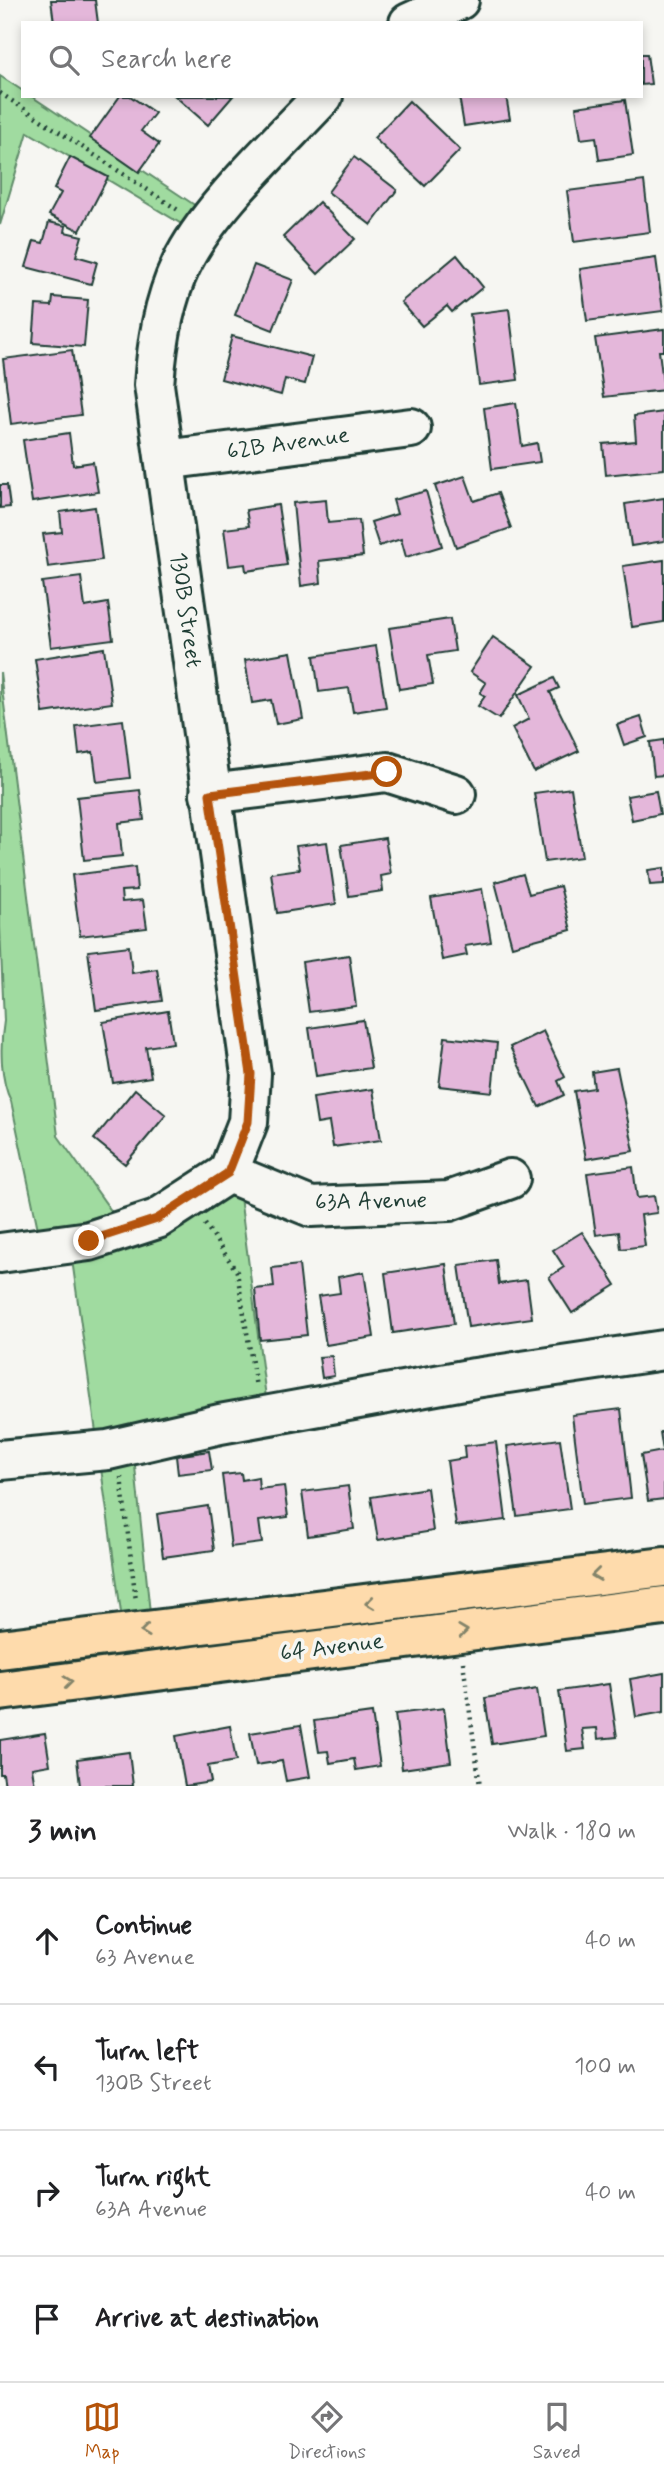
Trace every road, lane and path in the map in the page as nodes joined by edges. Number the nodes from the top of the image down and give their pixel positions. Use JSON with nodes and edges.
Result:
{"nodes":[{"id":1,"x":459,"y":0,"type":"edge"},
{"id":2,"x":413,"y":21,"type":"edge"},
{"id":3,"x":0,"y":93,"type":"edge"},
{"id":4,"x":321,"y":98,"type":"edge"},
{"id":5,"x":187,"y":217,"type":"dead end"},
{"id":6,"x":411,"y":428,"type":"dead end"},
{"id":7,"x":165,"y":460,"type":"junction"},
{"id":8,"x":456,"y":793,"type":"dead end"},
{"id":9,"x":210,"y":794,"type":"junction"},
{"id":10,"x":228,"y":1173,"type":"junction"},
{"id":11,"x":510,"y":1179,"type":"dead end"},
{"id":12,"x":189,"y":1200,"type":"junction"},
{"id":13,"x":0,"y":1254,"type":"edge"},
{"id":14,"x":664,"y":1350,"type":"edge"},
{"id":15,"x":261,"y":1417,"type":"junction"},
{"id":16,"x":118,"y":1449,"type":"junction"},
{"id":17,"x":0,"y":1460,"type":"edge"},
{"id":18,"x":664,"y":1567,"type":"edge"},
{"id":19,"x":664,"y":1605,"type":"edge"},
{"id":20,"x":137,"y":1607,"type":"dead end"},
{"id":21,"x":0,"y":1649,"type":"edge"},
{"id":22,"x":462,"y":1654,"type":"dead end"},
{"id":23,"x":0,"y":1690,"type":"edge"},
{"id":24,"x":480,"y":1786,"type":"edge"}],
"edges":[{"from":1,"to":2,"type":"street"},
{"from":3,"to":5,"type":"path"},
{"from":4,"to":7,"type":"street","name":"130B Street"},
{"from":6,"to":7,"type":"street","name":"62B Avenue"},
{"from":7,"to":9,"type":"street","name":"130B Street"},
{"from":8,"to":9,"type":"street"},
{"from":9,"to":10,"type":"street","name":"130B Street"},
{"from":10,"to":11,"type":"street","name":"63A Avenue"},
{"from":10,"to":12,"type":"street"},
{"from":12,"to":13,"type":"street"},
{"from":12,"to":15,"type":"path"},
{"from":14,"to":15,"type":"street"},
{"from":15,"to":16,"type":"street"},
{"from":16,"to":17,"type":"street"},
{"from":16,"to":20,"type":"path"},
{"from":18,"to":21,"type":"main road","name":"64 Avenue","one_way":true},
{"from":23,"to":19,"type":"main road","name":"64 Avenue","one_way":true},
{"from":22,"to":24,"type":"path"}]}
